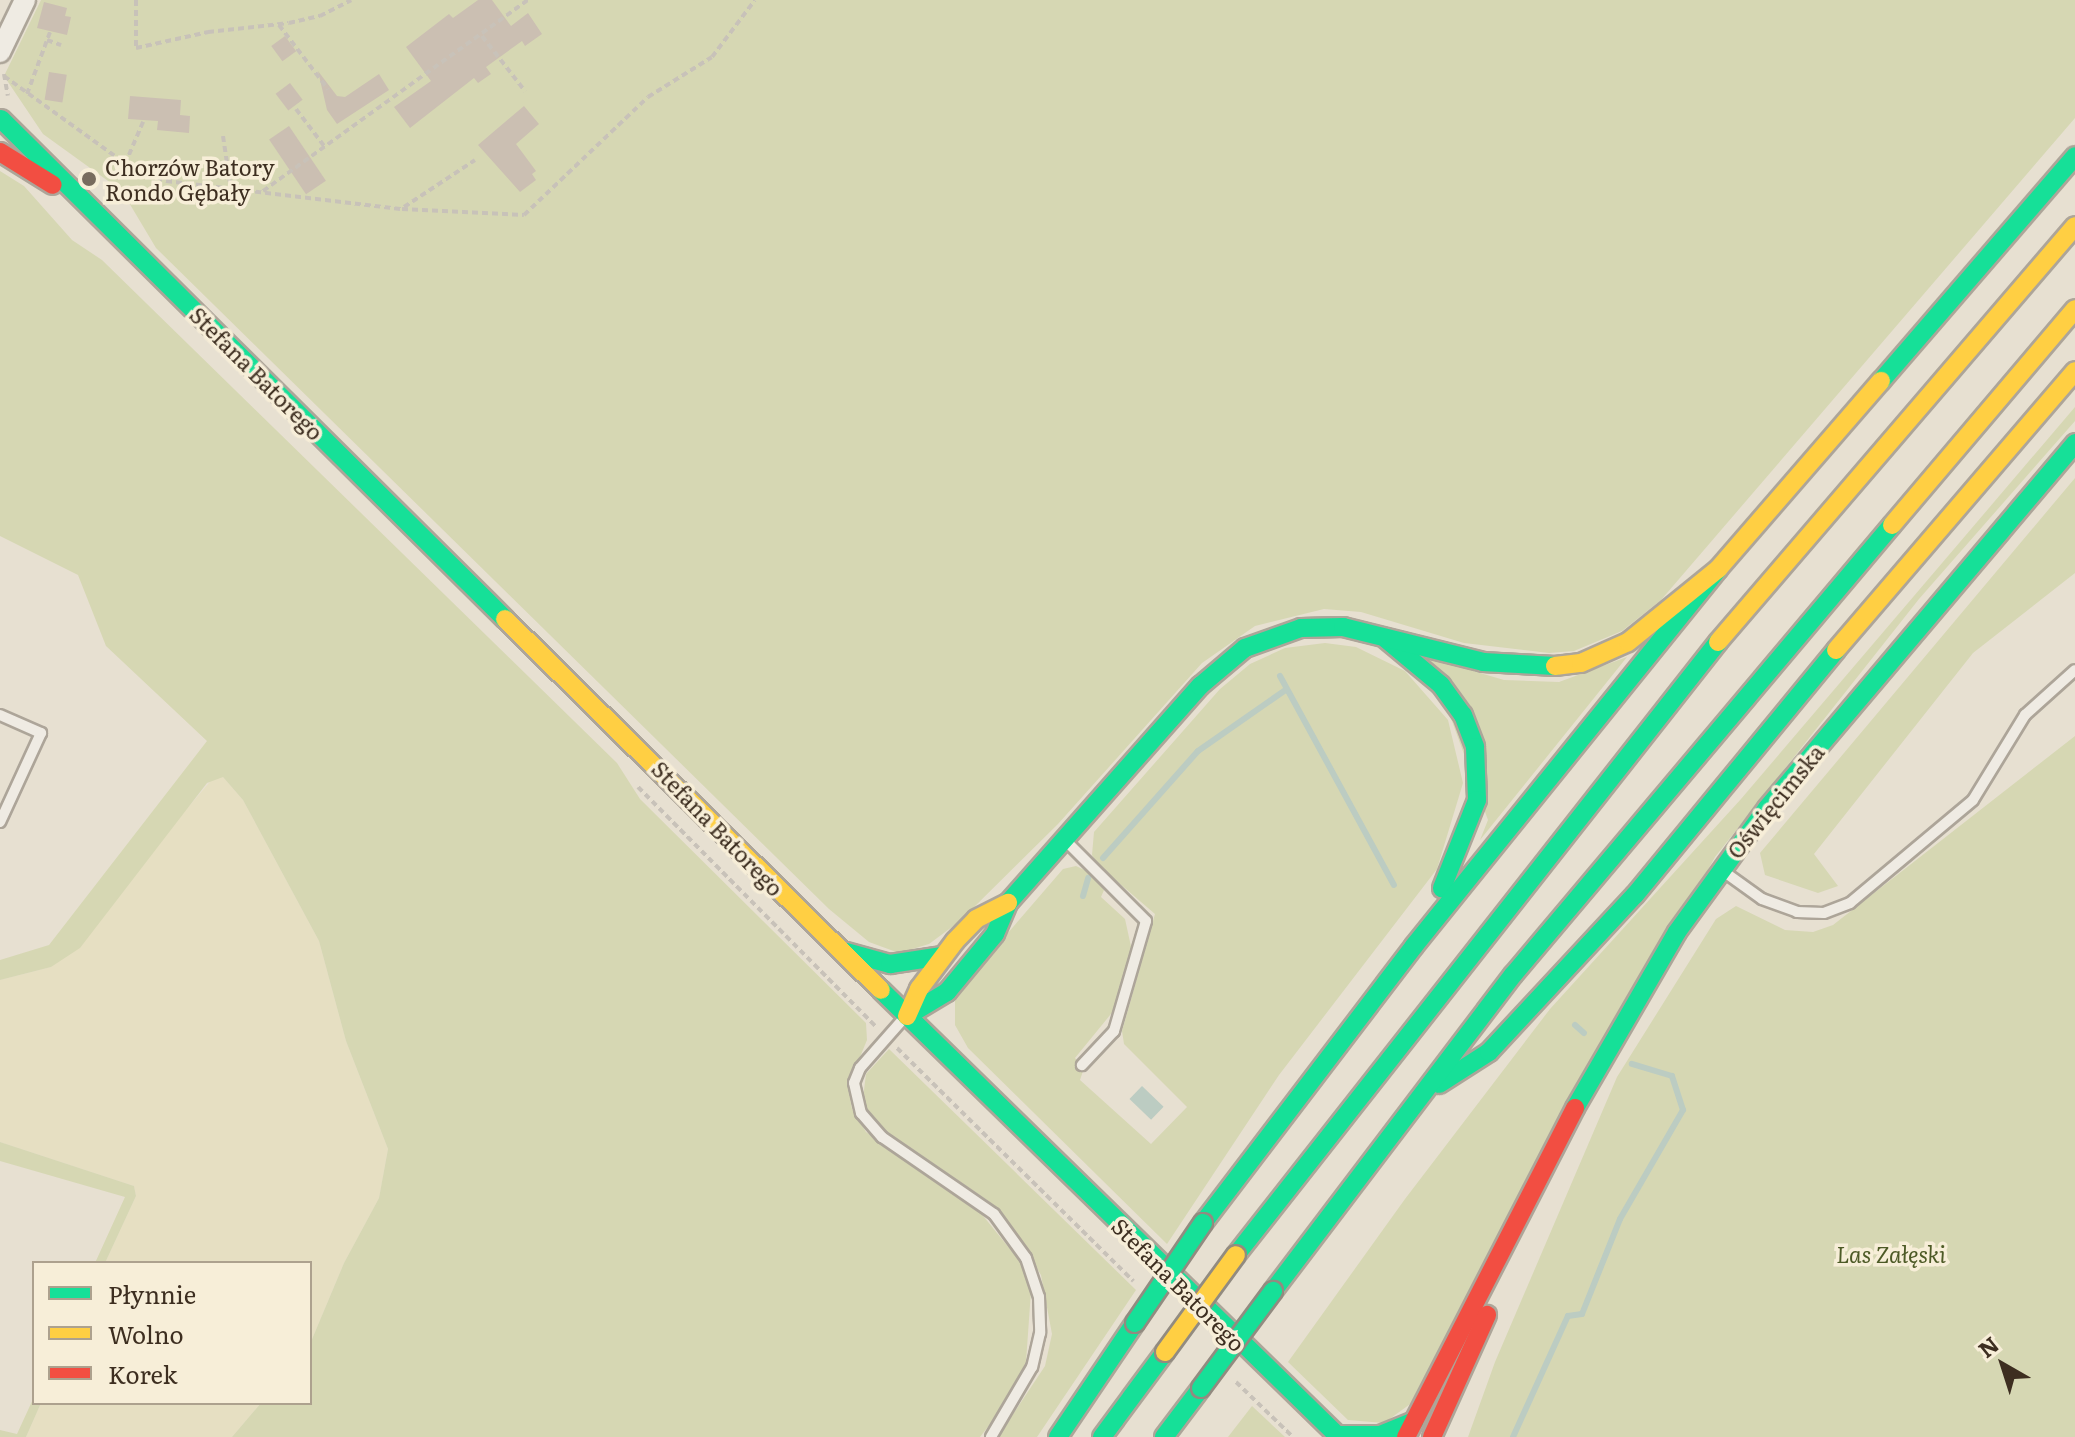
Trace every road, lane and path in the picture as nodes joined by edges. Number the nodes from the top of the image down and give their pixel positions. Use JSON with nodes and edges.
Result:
{"nodes":[{"id":1,"x":25,"y":0,"type":"edge"},
{"id":2,"x":136,"y":0,"type":"edge"},
{"id":3,"x":351,"y":0,"type":"edge"},
{"id":4,"x":528,"y":0,"type":"edge"},
{"id":5,"x":755,"y":0,"type":"edge"},
{"id":6,"x":279,"y":25,"type":"junction"},
{"id":7,"x":50,"y":32,"type":"dead end"},
{"id":8,"x":482,"y":35,"type":"junction"},
{"id":9,"x":47,"y":40,"type":"junction"},
{"id":10,"x":61,"y":45,"type":"dead end"},
{"id":11,"x":0,"y":52,"type":"edge"},
{"id":12,"x":4,"y":76,"type":"dead end"},
{"id":13,"x":328,"y":89,"type":"dead end"},
{"id":14,"x":525,"y":91,"type":"dead end"},
{"id":15,"x":27,"y":94,"type":"junction"},
{"id":16,"x":296,"y":109,"type":"dead end"},
{"id":17,"x":0,"y":112,"type":"edge"},
{"id":18,"x":1,"y":119,"type":"edge"},
{"id":19,"x":143,"y":122,"type":"dead end"},
{"id":20,"x":0,"y":128,"type":"edge"},
{"id":21,"x":223,"y":136,"type":"dead end"},
{"id":22,"x":325,"y":147,"type":"junction"},
{"id":23,"x":0,"y":152,"type":"edge"},
{"id":24,"x":2075,"y":156,"type":"edge"},
{"id":25,"x":475,"y":160,"type":"dead end"},
{"id":26,"x":125,"y":164,"type":"junction"},
{"id":27,"x":231,"y":190,"type":"junction"},
{"id":28,"x":261,"y":192,"type":"junction"},
{"id":29,"x":402,"y":209,"type":"junction"},
{"id":30,"x":98,"y":217,"type":"junction"},
{"id":31,"x":2075,"y":226,"type":"edge"},
{"id":32,"x":2075,"y":309,"type":"edge"},
{"id":33,"x":2075,"y":371,"type":"edge"},
{"id":34,"x":2075,"y":443,"type":"edge"},
{"id":35,"x":1718,"y":569,"type":"junction"},
{"id":36,"x":1386,"y":639,"type":"junction"},
{"id":37,"x":2075,"y":670,"type":"edge"},
{"id":38,"x":0,"y":715,"type":"edge"},
{"id":39,"x":0,"y":822,"type":"edge"},
{"id":40,"x":1064,"y":839,"type":"junction"},
{"id":41,"x":1721,"y":870,"type":"junction"},
{"id":42,"x":1008,"y":903,"type":"junction"},
{"id":43,"x":1414,"y":946,"type":"junction"},
{"id":44,"x":842,"y":951,"type":"junction"},
{"id":45,"x":942,"y":956,"type":"junction"},
{"id":46,"x":907,"y":1016,"type":"junction"},
{"id":47,"x":1082,"y":1065,"type":"dead end"},
{"id":48,"x":1418,"y":1098,"type":"junction"},
{"id":49,"x":1531,"y":1198,"type":"junction"},
{"id":50,"x":1410,"y":1429,"type":"edge"},
{"id":51,"x":1338,"y":1436,"type":"edge"},
{"id":52,"x":991,"y":1437,"type":"edge"},
{"id":53,"x":1058,"y":1437,"type":"edge"},
{"id":54,"x":1102,"y":1437,"type":"edge"},
{"id":55,"x":1164,"y":1437,"type":"edge"},
{"id":56,"x":1432,"y":1437,"type":"edge"}],
"edges":[{"from":1,"to":11,"type":"street"},
{"from":2,"to":6,"type":"path"},
{"from":3,"to":6,"type":"path"},
{"from":4,"to":8,"type":"path"},
{"from":5,"to":29,"type":"path"},
{"from":6,"to":13,"type":"path"},
{"from":7,"to":9,"type":"path"},
{"from":8,"to":14,"type":"path"},
{"from":8,"to":22,"type":"path"},
{"from":9,"to":10,"type":"path"},
{"from":9,"to":15,"type":"path"},
{"from":12,"to":15,"type":"path"},
{"from":15,"to":26,"type":"path"},
{"from":16,"to":22,"type":"path"},
{"from":17,"to":18,"type":"main road"},
{"from":18,"to":20,"type":"main road"},
{"from":18,"to":30,"type":"main road","name":"Stefana Batorego"},
{"from":19,"to":26,"type":"path"},
{"from":21,"to":27,"type":"path"},
{"from":22,"to":28,"type":"path"},
{"from":23,"to":30,"type":"main road","name":"Stefana Batorego"},
{"from":24,"to":35,"type":"main road"},
{"from":25,"to":29,"type":"path"},
{"from":26,"to":27,"type":"path"},
{"from":27,"to":28,"type":"path"},
{"from":28,"to":29,"type":"path"},
{"from":30,"to":44,"type":"main road","name":"Stefana Batorego"},
{"from":31,"to":54,"type":"main road","bridge":true},
{"from":32,"to":48,"type":"main road"},
{"from":33,"to":48,"type":"main road"},
{"from":34,"to":41,"type":"main road","name":"Oświęcimska"},
{"from":35,"to":36,"type":"main road"},
{"from":35,"to":43,"type":"main road"},
{"from":36,"to":40,"type":"main road"},
{"from":36,"to":43,"type":"main road"},
{"from":37,"to":41,"type":"lane"},
{"from":38,"to":39,"type":"lane"},
{"from":40,"to":42,"type":"main road"},
{"from":40,"to":47,"type":"lane"},
{"from":41,"to":49,"type":"main road","name":"Oświęcimska"},
{"from":42,"to":45,"type":"main road"},
{"from":42,"to":46,"type":"main road"},
{"from":43,"to":53,"type":"main road","bridge":true},
{"from":44,"to":45,"type":"main road"},
{"from":44,"to":46,"type":"main road","name":"Stefana Batorego"},
{"from":45,"to":46,"type":"main road"},
{"from":46,"to":51,"type":"main road","name":"Stefana Batorego"},
{"from":46,"to":52,"type":"lane"},
{"from":48,"to":55,"type":"main road","bridge":true},
{"from":49,"to":50,"type":"main road","name":"Oświęcimska"},
{"from":49,"to":56,"type":"main road","name":"Oświęcimska"},
{"from":50,"to":51,"type":"main road"}]}
